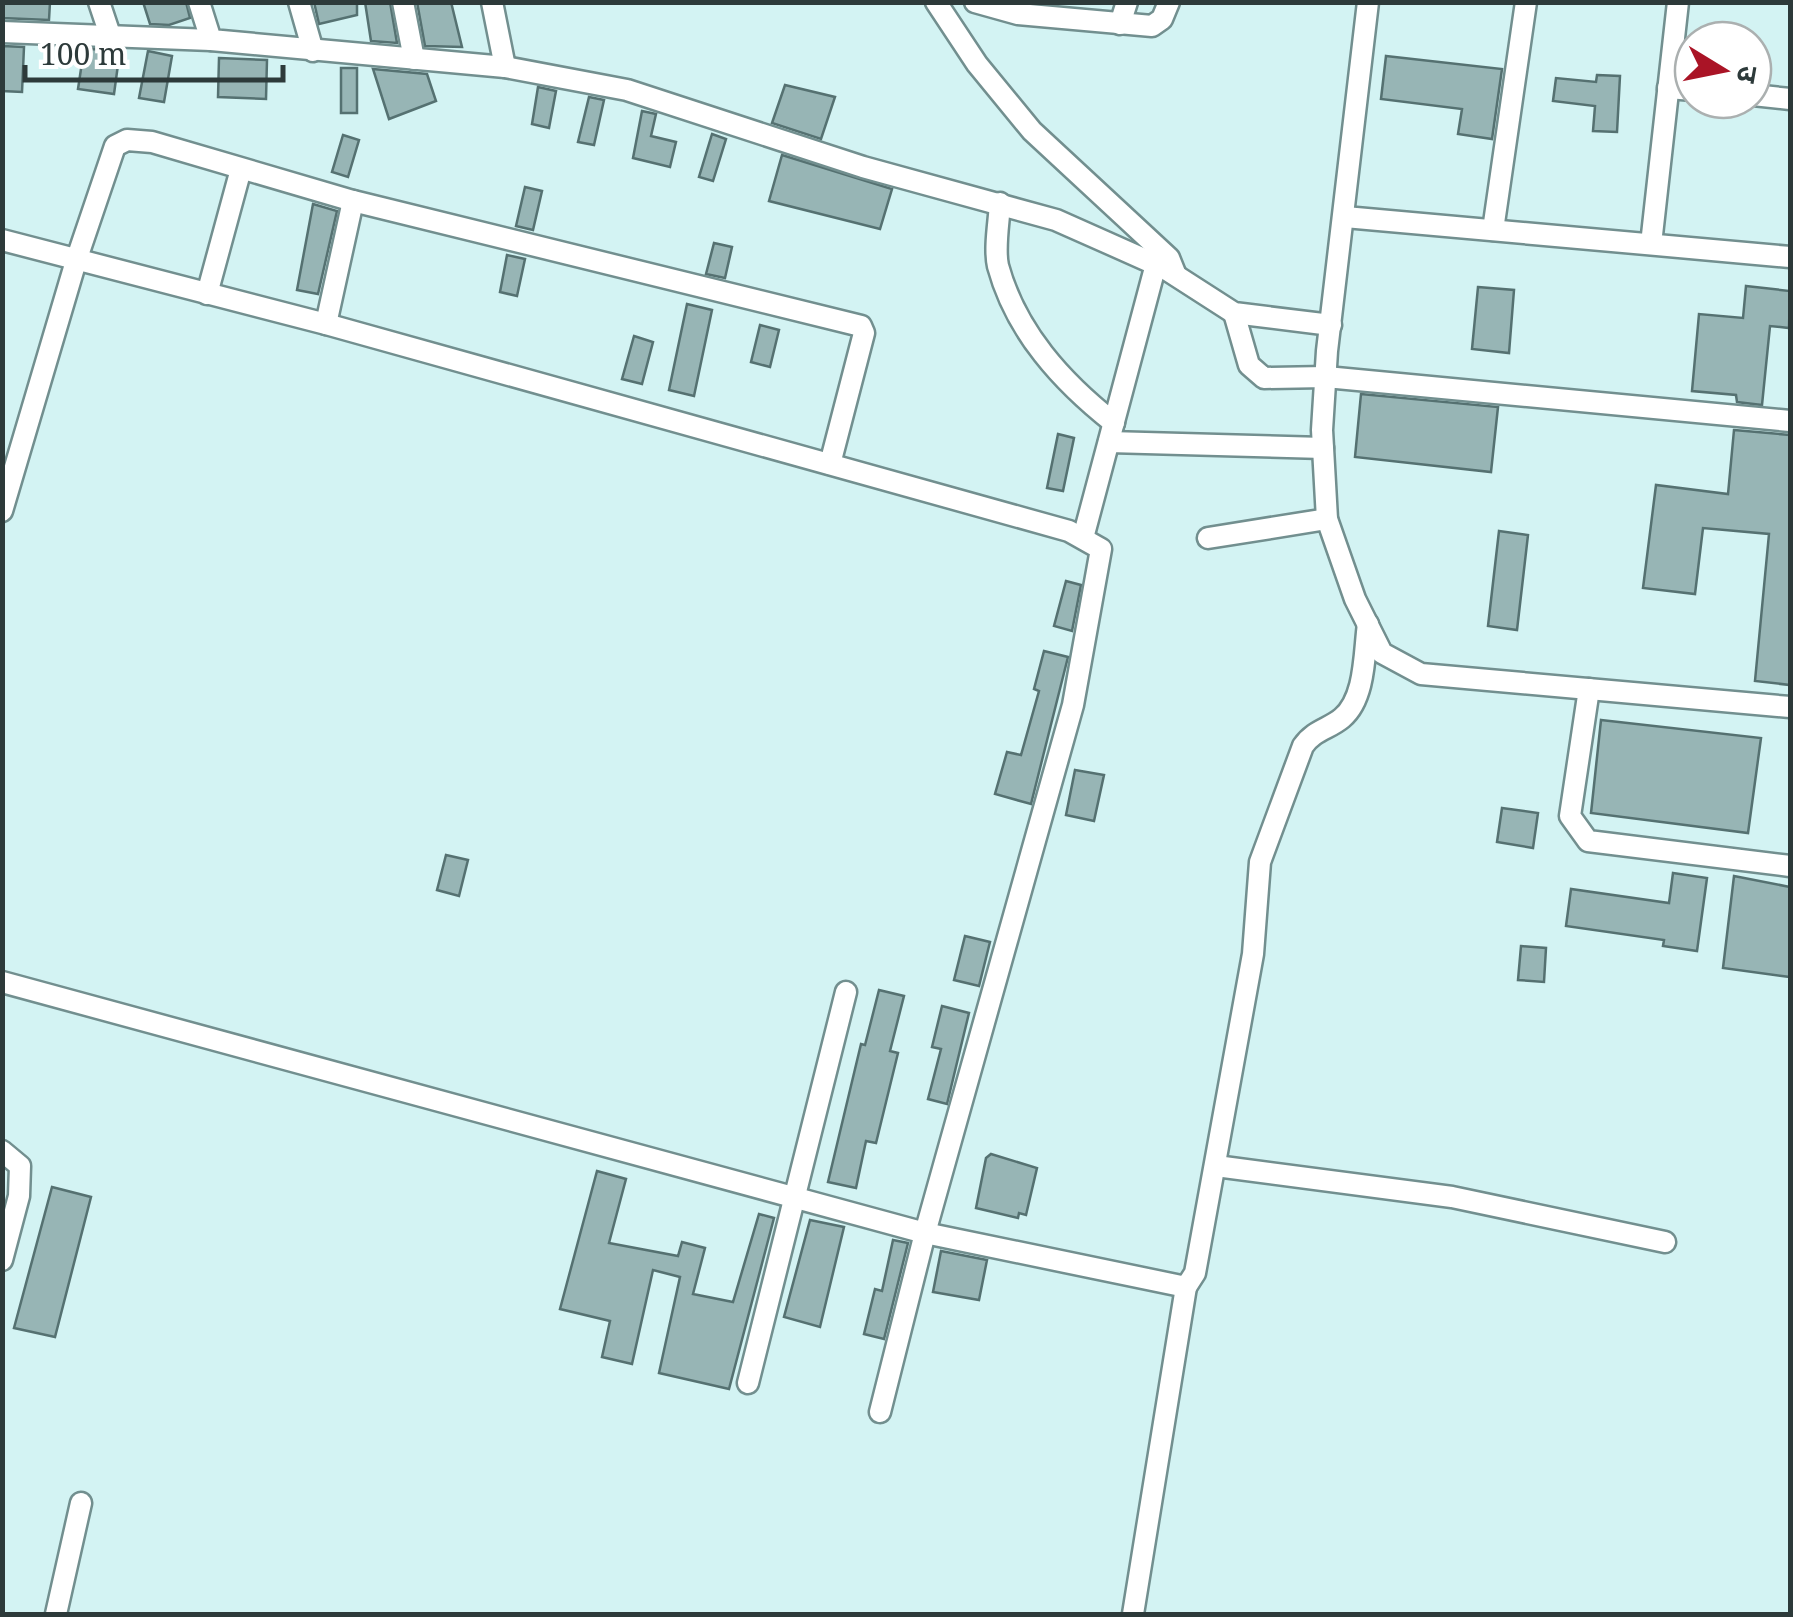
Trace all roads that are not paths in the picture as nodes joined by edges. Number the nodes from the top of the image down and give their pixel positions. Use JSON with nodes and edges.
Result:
{"nodes":[{"id":1,"x":99,"y":2,"type":"edge"},
{"id":2,"x":199,"y":2,"type":"edge"},
{"id":3,"x":299,"y":2,"type":"edge"},
{"id":4,"x":403,"y":2,"type":"edge"},
{"id":5,"x":492,"y":2,"type":"edge"},
{"id":6,"x":936,"y":2,"type":"edge"},
{"id":7,"x":975,"y":2,"type":"edge"},
{"id":8,"x":1128,"y":2,"type":"edge"},
{"id":9,"x":1169,"y":2,"type":"edge"},
{"id":10,"x":1368,"y":2,"type":"edge"},
{"id":11,"x":1526,"y":2,"type":"edge"},
{"id":12,"x":1678,"y":2,"type":"edge"},
{"id":13,"x":1120,"y":24,"type":"junction"},
{"id":14,"x":2,"y":32,"type":"edge"},
{"id":15,"x":110,"y":35,"type":"junction"},
{"id":16,"x":211,"y":40,"type":"junction"},
{"id":17,"x":314,"y":51,"type":"junction"},
{"id":18,"x":414,"y":59,"type":"junction"},
{"id":19,"x":505,"y":67,"type":"junction"},
{"id":20,"x":1668,"y":88,"type":"junction"},
{"id":21,"x":1673,"y":88,"type":"edge"},
{"id":22,"x":241,"y":168,"type":"junction"},
{"id":23,"x":353,"y":201,"type":"junction"},
{"id":24,"x":1000,"y":203,"type":"junction"},
{"id":25,"x":1346,"y":216,"type":"junction"},
{"id":26,"x":1494,"y":230,"type":"junction"},
{"id":27,"x":2,"y":240,"type":"edge"},
{"id":28,"x":1651,"y":244,"type":"junction"},
{"id":29,"x":1790,"y":257,"type":"edge"},
{"id":30,"x":76,"y":262,"type":"junction"},
{"id":31,"x":1156,"y":264,"type":"junction"},
{"id":32,"x":1175,"y":275,"type":"junction"},
{"id":33,"x":207,"y":294,"type":"junction"},
{"id":34,"x":1234,"y":313,"type":"junction"},
{"id":35,"x":326,"y":324,"type":"junction"},
{"id":36,"x":1331,"y":326,"type":"junction"},
{"id":37,"x":1326,"y":376,"type":"junction"},
{"id":38,"x":1790,"y":421,"type":"edge"},
{"id":39,"x":1111,"y":432,"type":"junction"},
{"id":40,"x":1322,"y":448,"type":"junction"},
{"id":41,"x":830,"y":464,"type":"junction"},
{"id":42,"x":2,"y":511,"type":"edge"},
{"id":43,"x":1327,"y":519,"type":"junction"},
{"id":44,"x":1083,"y":538,"type":"junction"},
{"id":45,"x":1208,"y":538,"type":"dead end"},
{"id":46,"x":1368,"y":624,"type":"junction"},
{"id":47,"x":1589,"y":689,"type":"junction"},
{"id":48,"x":1790,"y":707,"type":"edge"},
{"id":49,"x":1790,"y":866,"type":"edge"},
{"id":50,"x":2,"y":982,"type":"edge"},
{"id":51,"x":846,"y":992,"type":"dead end"},
{"id":52,"x":2,"y":1151,"type":"edge"},
{"id":53,"x":1216,"y":1166,"type":"junction"},
{"id":54,"x":796,"y":1197,"type":"junction"},
{"id":55,"x":925,"y":1232,"type":"junction"},
{"id":56,"x":1665,"y":1242,"type":"dead end"},
{"id":57,"x":2,"y":1260,"type":"edge"},
{"id":58,"x":1186,"y":1288,"type":"junction"},
{"id":59,"x":748,"y":1383,"type":"dead end"},
{"id":60,"x":880,"y":1412,"type":"dead end"},
{"id":61,"x":81,"y":1502,"type":"dead end"},
{"id":62,"x":56,"y":1614,"type":"edge"},
{"id":63,"x":1133,"y":1614,"type":"edge"}],
"edges":[{"from":1,"to":15,"type":"street"},
{"from":2,"to":16,"type":"street"},
{"from":3,"to":17,"type":"street"},
{"from":4,"to":18,"type":"street"},
{"from":5,"to":19,"type":"street"},
{"from":6,"to":32,"type":"street"},
{"from":7,"to":13,"type":"street"},
{"from":8,"to":13,"type":"street"},
{"from":9,"to":13,"type":"street"},
{"from":10,"to":25,"type":"street"},
{"from":11,"to":26,"type":"street"},
{"from":12,"to":20,"type":"street"},
{"from":14,"to":15,"type":"street"},
{"from":15,"to":16,"type":"street"},
{"from":16,"to":17,"type":"street"},
{"from":17,"to":18,"type":"street"},
{"from":18,"to":19,"type":"street"},
{"from":19,"to":24,"type":"street"},
{"from":20,"to":21,"type":"street"},
{"from":20,"to":28,"type":"street"},
{"from":22,"to":23,"type":"street"},
{"from":22,"to":30,"type":"street"},
{"from":22,"to":33,"type":"street"},
{"from":23,"to":35,"type":"street"},
{"from":23,"to":41,"type":"street"},
{"from":24,"to":31,"type":"street"},
{"from":24,"to":39,"type":"street"},
{"from":25,"to":26,"type":"street"},
{"from":25,"to":36,"type":"street"},
{"from":26,"to":28,"type":"street"},
{"from":27,"to":30,"type":"street"},
{"from":28,"to":29,"type":"street"},
{"from":30,"to":33,"type":"street"},
{"from":30,"to":42,"type":"street"},
{"from":31,"to":32,"type":"street"},
{"from":31,"to":39,"type":"street"},
{"from":32,"to":34,"type":"street"},
{"from":33,"to":35,"type":"street"},
{"from":34,"to":36,"type":"street"},
{"from":34,"to":37,"type":"street"},
{"from":35,"to":41,"type":"street"},
{"from":36,"to":37,"type":"street"},
{"from":37,"to":38,"type":"street"},
{"from":37,"to":40,"type":"street"},
{"from":39,"to":40,"type":"street"},
{"from":39,"to":44,"type":"street"},
{"from":40,"to":43,"type":"street"},
{"from":41,"to":44,"type":"street"},
{"from":43,"to":45,"type":"street"},
{"from":43,"to":46,"type":"street"},
{"from":44,"to":55,"type":"street"},
{"from":46,"to":47,"type":"street"},
{"from":46,"to":53,"type":"street"},
{"from":47,"to":48,"type":"street"},
{"from":47,"to":49,"type":"street"},
{"from":50,"to":54,"type":"street"},
{"from":51,"to":54,"type":"street"},
{"from":52,"to":57,"type":"street"},
{"from":53,"to":56,"type":"street"},
{"from":53,"to":58,"type":"street"},
{"from":54,"to":55,"type":"street"},
{"from":54,"to":59,"type":"street"},
{"from":55,"to":58,"type":"street"},
{"from":55,"to":60,"type":"street"},
{"from":58,"to":63,"type":"street"},
{"from":61,"to":62,"type":"street"}]}
